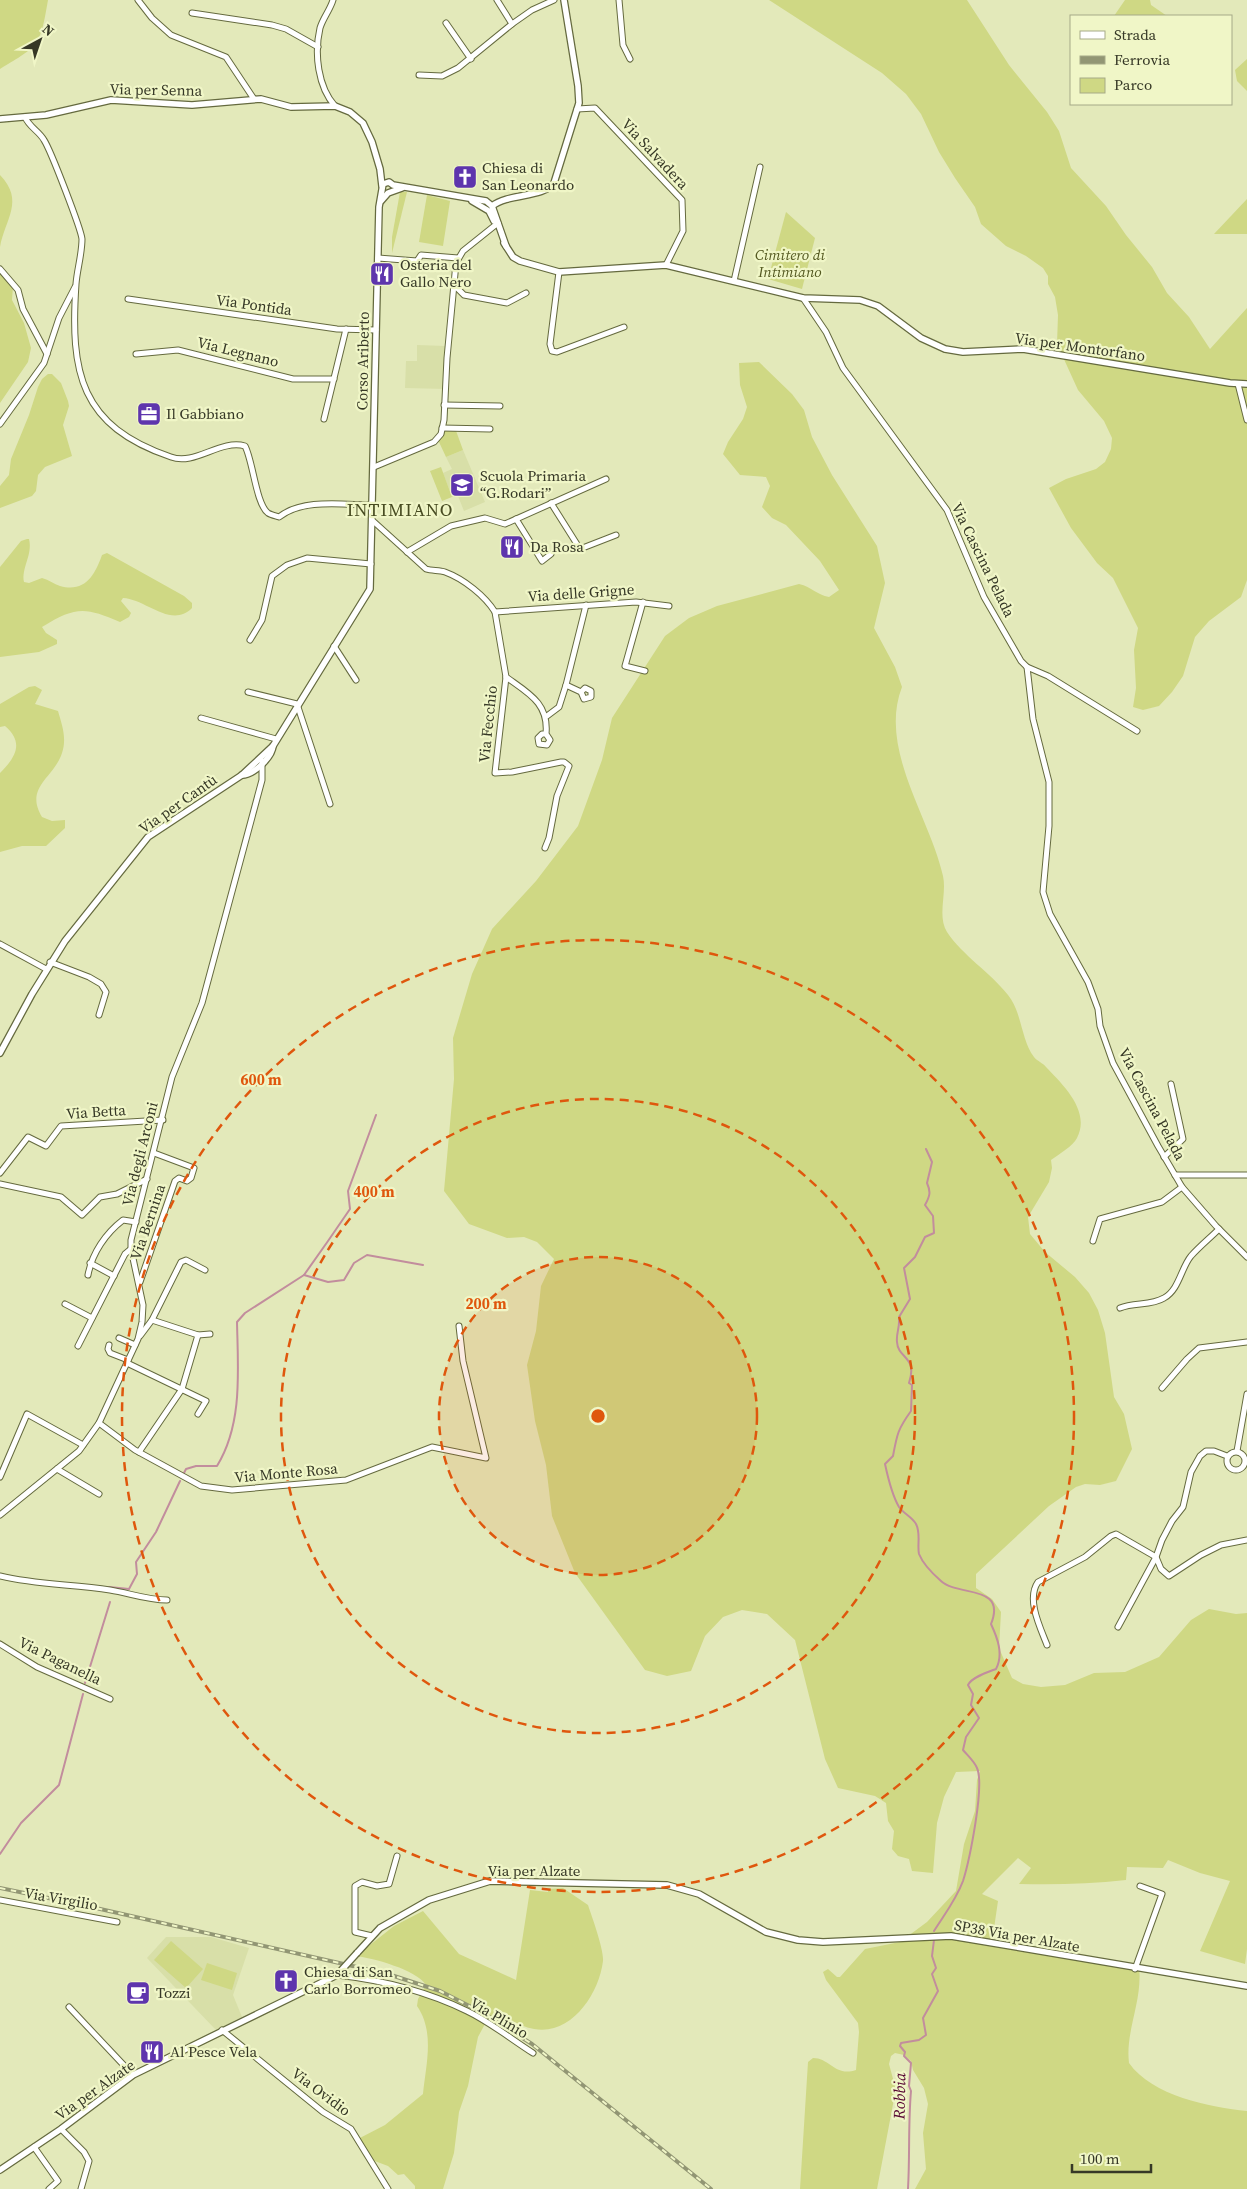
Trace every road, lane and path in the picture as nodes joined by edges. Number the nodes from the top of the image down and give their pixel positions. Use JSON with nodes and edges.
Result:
{"nodes":[{"id":1,"x":138,"y":0,"type":"edge"},
{"id":2,"x":496,"y":0,"type":"edge"},
{"id":3,"x":554,"y":0,"type":"edge"},
{"id":4,"x":564,"y":0,"type":"edge"},
{"id":5,"x":619,"y":0,"type":"edge"},
{"id":6,"x":333,"y":2,"type":"edge"},
{"id":7,"x":192,"y":13,"type":"dead end"},
{"id":8,"x":446,"y":24,"type":"dead end"},
{"id":9,"x":512,"y":24,"type":"junction"},
{"id":10,"x":318,"y":47,"type":"junction"},
{"id":11,"x":471,"y":59,"type":"junction"},
{"id":12,"x":630,"y":60,"type":"dead end"},
{"id":13,"x":419,"y":75,"type":"dead end"},
{"id":14,"x":254,"y":99,"type":"junction"},
{"id":15,"x":336,"y":106,"type":"junction"},
{"id":16,"x":578,"y":109,"type":"junction"},
{"id":17,"x":25,"y":117,"type":"junction"},
{"id":18,"x":0,"y":119,"type":"edge"},
{"id":19,"x":760,"y":167,"type":"dead end"},
{"id":20,"x":388,"y":188,"type":"junction"},
{"id":21,"x":464,"y":197,"type":"junction"},
{"id":22,"x":472,"y":200,"type":"junction"},
{"id":23,"x":492,"y":206,"type":"junction"},
{"id":24,"x":496,"y":224,"type":"junction"},
{"id":25,"x":378,"y":258,"type":"junction"},
{"id":26,"x":458,"y":258,"type":"junction"},
{"id":27,"x":666,"y":265,"type":"junction"},
{"id":28,"x":0,"y":269,"type":"edge"},
{"id":29,"x":559,"y":272,"type":"junction"},
{"id":30,"x":734,"y":281,"type":"junction"},
{"id":31,"x":76,"y":284,"type":"junction"},
{"id":32,"x":453,"y":285,"type":"junction"},
{"id":33,"x":526,"y":293,"type":"dead end"},
{"id":34,"x":803,"y":298,"type":"junction"},
{"id":35,"x":128,"y":299,"type":"dead end"},
{"id":36,"x":624,"y":327,"type":"dead end"},
{"id":37,"x":346,"y":330,"type":"junction"},
{"id":38,"x":376,"y":330,"type":"junction"},
{"id":39,"x":47,"y":354,"type":"junction"},
{"id":40,"x":136,"y":354,"type":"dead end"},
{"id":41,"x":334,"y":379,"type":"junction"},
{"id":42,"x":1238,"y":384,"type":"junction"},
{"id":43,"x":1247,"y":384,"type":"edge"},
{"id":44,"x":444,"y":404,"type":"junction"},
{"id":45,"x":500,"y":406,"type":"dead end"},
{"id":46,"x":324,"y":419,"type":"dead end"},
{"id":47,"x":1247,"y":420,"type":"edge"},
{"id":48,"x":0,"y":424,"type":"edge"},
{"id":49,"x":442,"y":428,"type":"junction"},
{"id":50,"x":490,"y":429,"type":"dead end"},
{"id":51,"x":374,"y":467,"type":"junction"},
{"id":52,"x":606,"y":479,"type":"dead end"},
{"id":53,"x":551,"y":503,"type":"junction"},
{"id":54,"x":373,"y":505,"type":"junction"},
{"id":55,"x":516,"y":519,"type":"junction"},
{"id":56,"x":373,"y":521,"type":"junction"},
{"id":57,"x":616,"y":535,"type":"dead end"},
{"id":58,"x":407,"y":552,"type":"junction"},
{"id":59,"x":551,"y":554,"type":"dead end"},
{"id":60,"x":371,"y":564,"type":"junction"},
{"id":61,"x":643,"y":602,"type":"junction"},
{"id":62,"x":586,"y":605,"type":"junction"},
{"id":63,"x":669,"y":606,"type":"dead end"},
{"id":64,"x":495,"y":612,"type":"junction"},
{"id":65,"x":250,"y":640,"type":"dead end"},
{"id":66,"x":334,"y":646,"type":"junction"},
{"id":67,"x":1027,"y":667,"type":"junction"},
{"id":68,"x":645,"y":671,"type":"dead end"},
{"id":69,"x":506,"y":677,"type":"junction"},
{"id":70,"x":356,"y":680,"type":"dead end"},
{"id":71,"x":566,"y":685,"type":"junction"},
{"id":72,"x":248,"y":692,"type":"dead end"},
{"id":73,"x":581,"y":692,"type":"dead end"},
{"id":74,"x":297,"y":704,"type":"junction"},
{"id":75,"x":547,"y":716,"type":"junction"},
{"id":76,"x":201,"y":718,"type":"dead end"},
{"id":77,"x":1137,"y":731,"type":"dead end"},
{"id":78,"x":546,"y":734,"type":"dead end"},
{"id":79,"x":276,"y":739,"type":"junction"},
{"id":80,"x":261,"y":761,"type":"junction"},
{"id":81,"x":251,"y":771,"type":"junction"},
{"id":82,"x":242,"y":775,"type":"junction"},
{"id":83,"x":262,"y":779,"type":"junction"},
{"id":84,"x":330,"y":804,"type":"dead end"},
{"id":85,"x":545,"y":848,"type":"dead end"},
{"id":86,"x":0,"y":944,"type":"edge"},
{"id":87,"x":50,"y":962,"type":"junction"},
{"id":88,"x":46,"y":969,"type":"junction"},
{"id":89,"x":99,"y":1015,"type":"dead end"},
{"id":90,"x":0,"y":1053,"type":"edge"},
{"id":91,"x":1171,"y":1084,"type":"dead end"},
{"id":92,"x":163,"y":1120,"type":"junction"},
{"id":93,"x":154,"y":1153,"type":"junction"},
{"id":94,"x":1164,"y":1157,"type":"junction"},
{"id":95,"x":0,"y":1173,"type":"edge"},
{"id":96,"x":1175,"y":1175,"type":"junction"},
{"id":97,"x":1247,"y":1176,"type":"edge"},
{"id":98,"x":147,"y":1179,"type":"junction"},
{"id":99,"x":0,"y":1184,"type":"edge"},
{"id":100,"x":1182,"y":1187,"type":"junction"},
{"id":101,"x":136,"y":1222,"type":"junction"},
{"id":102,"x":1219,"y":1229,"type":"junction"},
{"id":103,"x":1093,"y":1241,"type":"dead end"},
{"id":104,"x":131,"y":1249,"type":"junction"},
{"id":105,"x":1247,"y":1257,"type":"edge"},
{"id":106,"x":90,"y":1263,"type":"junction"},
{"id":107,"x":205,"y":1270,"type":"dead end"},
{"id":108,"x":88,"y":1275,"type":"dead end"},
{"id":109,"x":114,"y":1276,"type":"junction"},
{"id":110,"x":140,"y":1282,"type":"junction"},
{"id":111,"x":65,"y":1304,"type":"dead end"},
{"id":112,"x":1120,"y":1308,"type":"dead end"},
{"id":113,"x":92,"y":1318,"type":"junction"},
{"id":114,"x":152,"y":1320,"type":"junction"},
{"id":115,"x":458,"y":1326,"type":"dead end"},
{"id":116,"x":210,"y":1334,"type":"dead end"},
{"id":117,"x":198,"y":1335,"type":"junction"},
{"id":118,"x":119,"y":1338,"type":"dead end"},
{"id":119,"x":138,"y":1339,"type":"junction"},
{"id":120,"x":1247,"y":1342,"type":"edge"},
{"id":121,"x":109,"y":1345,"type":"dead end"},
{"id":122,"x":135,"y":1345,"type":"junction"},
{"id":123,"x":78,"y":1346,"type":"dead end"},
{"id":124,"x":128,"y":1362,"type":"junction"},
{"id":125,"x":1162,"y":1388,"type":"dead end"},
{"id":126,"x":182,"y":1389,"type":"junction"},
{"id":127,"x":1247,"y":1394,"type":"edge"},
{"id":128,"x":1245,"y":1410,"type":"edge"},
{"id":129,"x":198,"y":1414,"type":"dead end"},
{"id":130,"x":98,"y":1423,"type":"junction"},
{"id":131,"x":83,"y":1445,"type":"junction"},
{"id":132,"x":1237,"y":1451,"type":"junction"},
{"id":133,"x":139,"y":1452,"type":"junction"},
{"id":134,"x":1227,"y":1456,"type":"junction"},
{"id":135,"x":1246,"y":1462,"type":"edge"},
{"id":136,"x":57,"y":1469,"type":"junction"},
{"id":137,"x":0,"y":1477,"type":"edge"},
{"id":138,"x":99,"y":1494,"type":"dead end"},
{"id":139,"x":0,"y":1515,"type":"edge"},
{"id":140,"x":1247,"y":1540,"type":"edge"},
{"id":141,"x":1156,"y":1558,"type":"junction"},
{"id":142,"x":0,"y":1576,"type":"edge"},
{"id":143,"x":167,"y":1600,"type":"dead end"},
{"id":144,"x":1118,"y":1627,"type":"dead end"},
{"id":145,"x":0,"y":1644,"type":"edge"},
{"id":146,"x":1047,"y":1645,"type":"dead end"},
{"id":147,"x":110,"y":1699,"type":"dead end"},
{"id":148,"x":397,"y":1856,"type":"dead end"},
{"id":149,"x":1140,"y":1886,"type":"dead end"},
{"id":150,"x":0,"y":1900,"type":"edge"},
{"id":151,"x":117,"y":1922,"type":"dead end"},
{"id":152,"x":372,"y":1936,"type":"junction"},
{"id":153,"x":781,"y":1936,"type":"joint"},
{"id":154,"x":1135,"y":1969,"type":"junction"},
{"id":155,"x":337,"y":1975,"type":"junction"},
{"id":156,"x":1247,"y":1986,"type":"edge"},
{"id":157,"x":69,"y":2008,"type":"dead end"},
{"id":158,"x":222,"y":2030,"type":"junction"},
{"id":159,"x":532,"y":2053,"type":"dead end"},
{"id":160,"x":133,"y":2075,"type":"junction"},
{"id":161,"x":61,"y":2129,"type":"junction"},
{"id":162,"x":34,"y":2147,"type":"junction"},
{"id":163,"x":0,"y":2170,"type":"edge"},
{"id":164,"x":49,"y":2189,"type":"edge"},
{"id":165,"x":81,"y":2189,"type":"edge"},
{"id":166,"x":388,"y":2189,"type":"edge"}],
"edges":[{"from":1,"to":14,"type":"street"},
{"from":2,"to":9,"type":"street"},
{"from":3,"to":9,"type":"street"},
{"from":4,"to":16,"type":"street"},
{"from":5,"to":12,"type":"street"},
{"from":6,"to":10,"type":"street"},
{"from":7,"to":10,"type":"street"},
{"from":8,"to":11,"type":"street"},
{"from":9,"to":11,"type":"street"},
{"from":10,"to":15,"type":"street"},
{"from":11,"to":13,"type":"street"},
{"from":14,"to":15,"type":"street","name":"Via per Senna"},
{"from":14,"to":17,"type":"street","name":"Via per Senna"},
{"from":15,"to":20,"type":"street"},
{"from":16,"to":23,"type":"street"},
{"from":16,"to":27,"type":"street","name":"Via Salvadera"},
{"from":17,"to":18,"type":"street","name":"Via per Senna"},
{"from":17,"to":31,"type":"street"},
{"from":19,"to":30,"type":"street"},
{"from":20,"to":21,"type":"street"},
{"from":20,"to":25,"type":"street","name":"Corso Ariberto"},
{"from":21,"to":22,"type":"street"},
{"from":21,"to":23,"type":"street"},
{"from":22,"to":23,"type":"street"},
{"from":22,"to":24,"type":"street"},
{"from":23,"to":24,"type":"street"},
{"from":24,"to":26,"type":"street"},
{"from":24,"to":29,"type":"street","name":"Via per Montorfano"},
{"from":25,"to":26,"type":"street"},
{"from":25,"to":38,"type":"street","name":"Corso Ariberto"},
{"from":26,"to":32,"type":"street"},
{"from":27,"to":29,"type":"street","name":"Via per Montorfano"},
{"from":27,"to":30,"type":"street","name":"Via per Montorfano"},
{"from":28,"to":39,"type":"street"},
{"from":29,"to":36,"type":"street"},
{"from":30,"to":34,"type":"street","name":"Via per Montorfano"},
{"from":31,"to":39,"type":"street"},
{"from":31,"to":54,"type":"street"},
{"from":32,"to":33,"type":"street"},
{"from":32,"to":44,"type":"street"},
{"from":34,"to":42,"type":"street","name":"Via per Montorfano"},
{"from":34,"to":67,"type":"street","name":"Via Cascina Pelada"},
{"from":35,"to":37,"type":"street","name":"Via Pontida"},
{"from":37,"to":38,"type":"street","name":"Via Pontida"},
{"from":37,"to":41,"type":"street"},
{"from":38,"to":51,"type":"street","name":"Corso Ariberto"},
{"from":39,"to":48,"type":"street"},
{"from":40,"to":41,"type":"street","name":"Via Legnano"},
{"from":41,"to":46,"type":"street"},
{"from":42,"to":43,"type":"street","name":"Via per Montorfano"},
{"from":42,"to":47,"type":"street"},
{"from":44,"to":45,"type":"street"},
{"from":44,"to":49,"type":"street"},
{"from":49,"to":50,"type":"street"},
{"from":49,"to":51,"type":"street"},
{"from":51,"to":54,"type":"street","name":"Corso Ariberto"},
{"from":52,"to":53,"type":"street"},
{"from":53,"to":55,"type":"street"},
{"from":53,"to":57,"type":"street"},
{"from":54,"to":56,"type":"street","name":"Corso Ariberto"},
{"from":55,"to":58,"type":"street"},
{"from":55,"to":59,"type":"street"},
{"from":56,"to":58,"type":"street"},
{"from":56,"to":60,"type":"street","name":"Via per Cantù"},
{"from":58,"to":64,"type":"street"},
{"from":60,"to":65,"type":"street"},
{"from":60,"to":66,"type":"street","name":"Via per Cantù"},
{"from":61,"to":62,"type":"street","name":"Via delle Grigne"},
{"from":61,"to":63,"type":"street","name":"Via delle Grigne"},
{"from":61,"to":68,"type":"street"},
{"from":62,"to":64,"type":"street","name":"Via delle Grigne"},
{"from":62,"to":71,"type":"street"},
{"from":64,"to":69,"type":"street","name":"Via Fecchio"},
{"from":66,"to":70,"type":"street"},
{"from":66,"to":74,"type":"street","name":"Via per Cantù"},
{"from":67,"to":77,"type":"street"},
{"from":67,"to":94,"type":"street","name":"Via Cascina Pelada"},
{"from":69,"to":75,"type":"street"},
{"from":69,"to":85,"type":"street","name":"Via Fecchio"},
{"from":71,"to":73,"type":"street"},
{"from":71,"to":75,"type":"street"},
{"from":72,"to":74,"type":"street"},
{"from":74,"to":79,"type":"street","name":"Via per Cantù"},
{"from":74,"to":84,"type":"street"},
{"from":75,"to":78,"type":"street"},
{"from":76,"to":79,"type":"street"},
{"from":79,"to":80,"type":"street","name":"Via per Cantù"},
{"from":80,"to":81,"type":"street"},
{"from":80,"to":82,"type":"street","name":"Via per Cantù"},
{"from":80,"to":83,"type":"street","name":"Via degli Arconi"},
{"from":81,"to":82,"type":"street"},
{"from":81,"to":83,"type":"street"},
{"from":82,"to":87,"type":"street","name":"Via per Cantù"},
{"from":83,"to":92,"type":"street","name":"Via degli Arconi"},
{"from":86,"to":88,"type":"street"},
{"from":87,"to":88,"type":"street","name":"Via per Cantù"},
{"from":87,"to":89,"type":"street"},
{"from":88,"to":90,"type":"street","name":"Via per Cantù"},
{"from":91,"to":94,"type":"street"},
{"from":92,"to":93,"type":"street","name":"Via degli Arconi"},
{"from":92,"to":95,"type":"street","name":"Via Betta"},
{"from":93,"to":98,"type":"street","name":"Via degli Arconi"},
{"from":93,"to":110,"type":"street","name":"Via Bernina"},
{"from":94,"to":96,"type":"street","name":"Via Cascina Pelada"},
{"from":96,"to":97,"type":"street"},
{"from":96,"to":100,"type":"street","name":"Via Cascina Pelada"},
{"from":98,"to":99,"type":"street"},
{"from":98,"to":101,"type":"street","name":"Via degli Arconi"},
{"from":100,"to":102,"type":"street","name":"Via Cascina Pelada"},
{"from":100,"to":103,"type":"street"},
{"from":101,"to":104,"type":"street","name":"Via degli Arconi"},
{"from":101,"to":106,"type":"street"},
{"from":102,"to":105,"type":"street","name":"Via Cascina Pelada"},
{"from":102,"to":112,"type":"street"},
{"from":104,"to":109,"type":"street"},
{"from":104,"to":110,"type":"street","name":"Via degli Arconi"},
{"from":106,"to":108,"type":"street"},
{"from":106,"to":109,"type":"street"},
{"from":107,"to":114,"type":"street"},
{"from":109,"to":113,"type":"street"},
{"from":110,"to":119,"type":"street","name":"Via degli Arconi"},
{"from":111,"to":113,"type":"street"},
{"from":113,"to":123,"type":"street"},
{"from":114,"to":117,"type":"street"},
{"from":114,"to":119,"type":"street"},
{"from":115,"to":133,"type":"street","name":"Via Monte Rosa"},
{"from":116,"to":117,"type":"street"},
{"from":117,"to":126,"type":"street"},
{"from":118,"to":122,"type":"street"},
{"from":119,"to":122,"type":"street","name":"Via degli Arconi"},
{"from":120,"to":125,"type":"street"},
{"from":121,"to":124,"type":"street"},
{"from":122,"to":124,"type":"street","name":"Via degli Arconi"},
{"from":124,"to":126,"type":"street"},
{"from":124,"to":130,"type":"street","name":"Via degli Arconi"},
{"from":126,"to":129,"type":"street"},
{"from":126,"to":133,"type":"street"},
{"from":127,"to":128,"type":"street"},
{"from":128,"to":132,"type":"street"},
{"from":130,"to":131,"type":"street","name":"Via degli Arconi"},
{"from":130,"to":133,"type":"street","name":"Via Monte Rosa"},
{"from":131,"to":136,"type":"street","name":"Via degli Arconi"},
{"from":131,"to":137,"type":"street"},
{"from":132,"to":134,"type":"street"},
{"from":132,"to":135,"type":"street"},
{"from":134,"to":135,"type":"street"},
{"from":134,"to":141,"type":"street"},
{"from":136,"to":138,"type":"street"},
{"from":136,"to":139,"type":"street","name":"Via degli Arconi"},
{"from":140,"to":141,"type":"street"},
{"from":141,"to":144,"type":"street"},
{"from":141,"to":146,"type":"street"},
{"from":142,"to":143,"type":"street"},
{"from":145,"to":147,"type":"street","name":"Via Paganella"},
{"from":148,"to":152,"type":"street"},
{"from":149,"to":154,"type":"street"},
{"from":150,"to":151,"type":"street","name":"Via Virgilio"},
{"from":152,"to":153,"type":"street","name":"Via per Alzate"},
{"from":152,"to":155,"type":"street","name":"Via per Alzate","bridge":true},
{"from":153,"to":154,"type":"street","name":"SP38 Via per Alzate"},
{"from":154,"to":156,"type":"street","name":"SP38 Via per Alzate"},
{"from":155,"to":158,"type":"street","name":"Via per Alzate"},
{"from":155,"to":159,"type":"street","name":"Via Plinio"},
{"from":157,"to":160,"type":"street"},
{"from":158,"to":160,"type":"street","name":"Via per Alzate"},
{"from":158,"to":166,"type":"street","name":"Via Ovidio"},
{"from":160,"to":161,"type":"street","name":"Via per Alzate"},
{"from":161,"to":162,"type":"street","name":"Via per Alzate"},
{"from":161,"to":165,"type":"street"},
{"from":162,"to":163,"type":"street","name":"Via per Alzate"},
{"from":162,"to":164,"type":"street"}]}
